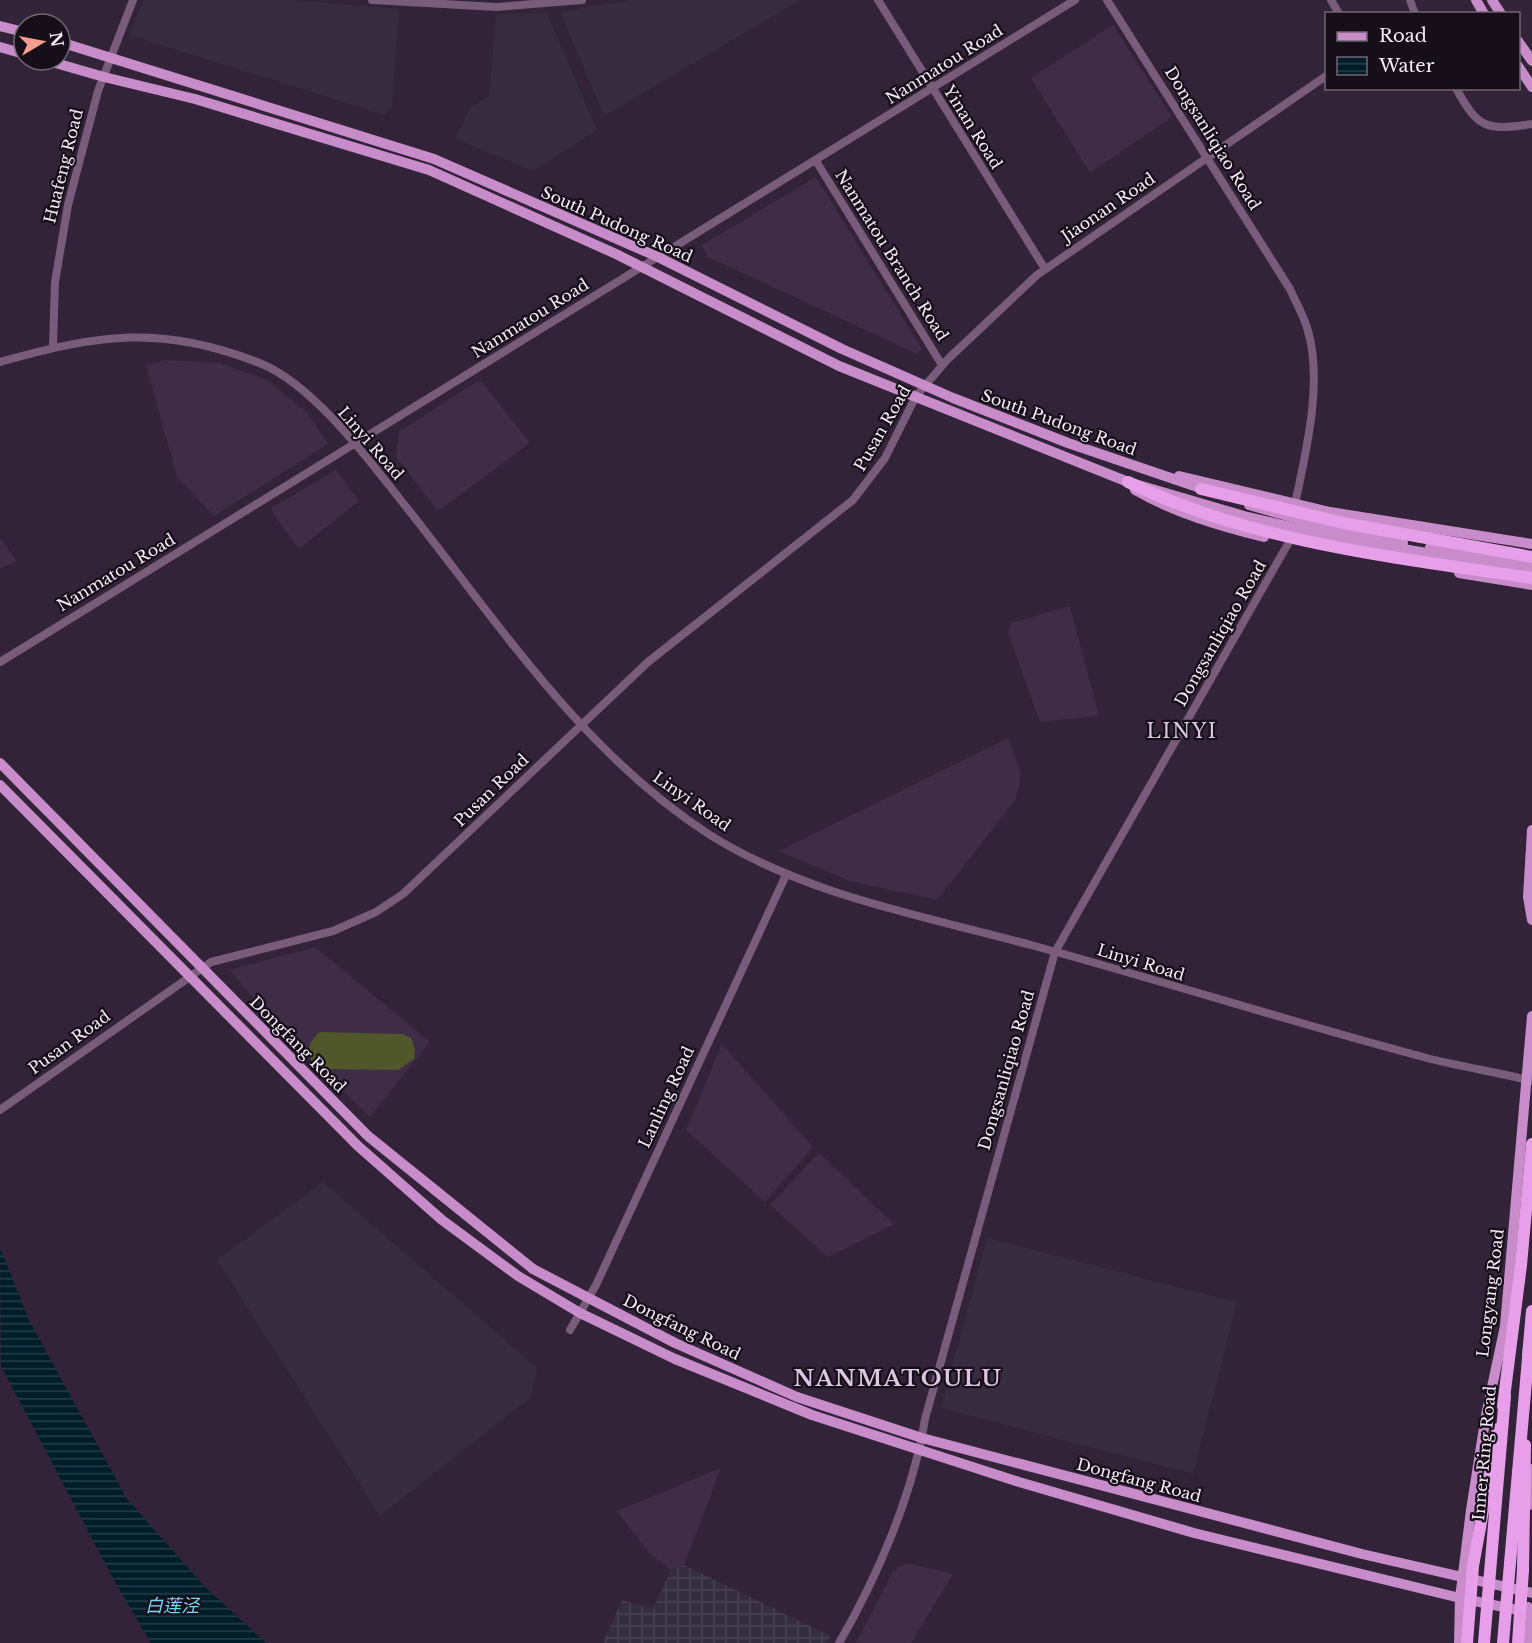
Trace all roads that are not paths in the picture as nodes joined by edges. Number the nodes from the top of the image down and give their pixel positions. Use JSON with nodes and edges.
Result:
{"nodes":[{"id":1,"x":133,"y":0,"type":"edge"},
{"id":2,"x":372,"y":0,"type":"edge"},
{"id":3,"x":582,"y":0,"type":"edge"},
{"id":4,"x":878,"y":0,"type":"edge"},
{"id":5,"x":1075,"y":0,"type":"edge"},
{"id":6,"x":1107,"y":0,"type":"edge"},
{"id":7,"x":1520,"y":44,"type":"edge"},
{"id":8,"x":72,"y":45,"type":"edge"},
{"id":9,"x":110,"y":56,"type":"junction"},
{"id":10,"x":1532,"y":61,"type":"edge"},
{"id":11,"x":72,"y":68,"type":"edge"},
{"id":12,"x":1520,"y":69,"type":"edge"},
{"id":13,"x":104,"y":77,"type":"junction"},
{"id":14,"x":1325,"y":77,"type":"edge"},
{"id":15,"x":1532,"y":87,"type":"edge"},
{"id":16,"x":932,"y":89,"type":"junction"},
{"id":17,"x":1457,"y":90,"type":"edge"},
{"id":18,"x":1532,"y":124,"type":"edge"},
{"id":19,"x":1207,"y":158,"type":"junction"},
{"id":20,"x":816,"y":161,"type":"junction"},
{"id":21,"x":658,"y":257,"type":"junction"},
{"id":22,"x":640,"y":267,"type":"junction"},
{"id":23,"x":1045,"y":269,"type":"junction"},
{"id":24,"x":53,"y":346,"type":"junction"},
{"id":25,"x":0,"y":362,"type":"edge"},
{"id":26,"x":942,"y":365,"type":"junction"},
{"id":27,"x":925,"y":385,"type":"junction"},
{"id":28,"x":916,"y":396,"type":"junction"},
{"id":29,"x":354,"y":443,"type":"junction"},
{"id":30,"x":1096,"y":467,"type":"junction"},
{"id":31,"x":1148,"y":470,"type":"junction"},
{"id":32,"x":1128,"y":482,"type":"junction"},
{"id":33,"x":1201,"y":489,"type":"junction"},
{"id":34,"x":1295,"y":504,"type":"junction"},
{"id":35,"x":1289,"y":542,"type":"junction"},
{"id":36,"x":1532,"y":544,"type":"edge"},
{"id":37,"x":1532,"y":557,"type":"edge"},
{"id":38,"x":1532,"y":563,"type":"edge"},
{"id":39,"x":1532,"y":571,"type":"edge"},
{"id":40,"x":1532,"y":578,"type":"edge"},
{"id":41,"x":1532,"y":585,"type":"edge"},
{"id":42,"x":0,"y":662,"type":"edge"},
{"id":43,"x":580,"y":724,"type":"junction"},
{"id":44,"x":0,"y":763,"type":"edge"},
{"id":45,"x":0,"y":785,"type":"edge"},
{"id":46,"x":1532,"y":830,"type":"edge"},
{"id":47,"x":786,"y":875,"type":"junction"},
{"id":48,"x":1532,"y":920,"type":"edge"},
{"id":49,"x":1055,"y":952,"type":"junction"},
{"id":50,"x":203,"y":969,"type":"junction"},
{"id":51,"x":191,"y":975,"type":"junction"},
{"id":52,"x":1532,"y":1016,"type":"edge"},
{"id":53,"x":1529,"y":1080,"type":"edge"},
{"id":54,"x":0,"y":1110,"type":"edge"},
{"id":55,"x":1532,"y":1144,"type":"edge"},
{"id":56,"x":589,"y":1298,"type":"junction"},
{"id":57,"x":1532,"y":1311,"type":"edge"},
{"id":58,"x":580,"y":1313,"type":"junction"},
{"id":59,"x":570,"y":1330,"type":"dead end"},
{"id":60,"x":1529,"y":1347,"type":"junction"},
{"id":61,"x":1505,"y":1396,"type":"junction"},
{"id":62,"x":921,"y":1443,"type":"junction"},
{"id":63,"x":1532,"y":1469,"type":"edge"},
{"id":64,"x":1463,"y":1579,"type":"junction"},
{"id":65,"x":1527,"y":1592,"type":"edge"},
{"id":66,"x":1460,"y":1598,"type":"junction"},
{"id":67,"x":1513,"y":1607,"type":"junction"},
{"id":68,"x":1531,"y":1612,"type":"edge"},
{"id":69,"x":839,"y":1643,"type":"edge"},
{"id":70,"x":1459,"y":1643,"type":"edge"},
{"id":71,"x":1467,"y":1643,"type":"edge"},
{"id":72,"x":1484,"y":1643,"type":"edge"},
{"id":73,"x":1505,"y":1643,"type":"edge"},
{"id":74,"x":1518,"y":1643,"type":"edge"},
{"id":75,"x":1528,"y":1643,"type":"edge"}],
"edges":[{"from":1,"to":9,"type":"street","name":"Huafeng Road"},
{"from":2,"to":3,"type":"street"},
{"from":4,"to":16,"type":"street","name":"Yinan Road"},
{"from":5,"to":16,"type":"street","name":"Nanmatou Road"},
{"from":6,"to":19,"type":"street","name":"Dongsanliqiao Road"},
{"from":7,"to":10,"type":"main road"},
{"from":8,"to":9,"type":"main road","name":"South Pudong Road"},
{"from":9,"to":13,"type":"street","name":"Huafeng Road"},
{"from":9,"to":21,"type":"main road","name":"South Pudong Road"},
{"from":11,"to":13,"type":"main road","name":"South Pudong Road"},
{"from":12,"to":15,"type":"main road"},
{"from":13,"to":22,"type":"main road","name":"South Pudong Road"},
{"from":13,"to":24,"type":"street","name":"Huafeng Road"},
{"from":14,"to":19,"type":"street","name":"Jiaonan Road"},
{"from":16,"to":20,"type":"street","name":"Nanmatou Road"},
{"from":16,"to":23,"type":"street","name":"Yinan Road"},
{"from":17,"to":18,"type":"street"},
{"from":19,"to":23,"type":"street","name":"Jiaonan Road"},
{"from":19,"to":34,"type":"street","name":"Dongsanliqiao Road"},
{"from":20,"to":21,"type":"street","name":"Nanmatou Road"},
{"from":20,"to":26,"type":"street","name":"Nanmatou Branch Road"},
{"from":21,"to":22,"type":"street","name":"Nanmatou Road"},
{"from":21,"to":27,"type":"main road","name":"South Pudong Road"},
{"from":22,"to":28,"type":"main road","name":"South Pudong Road"},
{"from":22,"to":29,"type":"street","name":"Nanmatou Road"},
{"from":23,"to":26,"type":"street","name":"Jiaonan Road"},
{"from":24,"to":25,"type":"street","name":"Linyi Road"},
{"from":24,"to":29,"type":"street","name":"Linyi Road"},
{"from":26,"to":27,"type":"street","name":"Jiaonan Road"},
{"from":27,"to":28,"type":"street","name":"Pusan Road"},
{"from":27,"to":31,"type":"main road","name":"South Pudong Road"},
{"from":28,"to":30,"type":"main road","name":"South Pudong Road"},
{"from":28,"to":43,"type":"street","name":"Pusan Road"},
{"from":29,"to":42,"type":"street","name":"Nanmatou Road"},
{"from":29,"to":43,"type":"street","name":"Linyi Road"},
{"from":30,"to":32,"type":"main road","name":"South Pudong Road"},
{"from":30,"to":35,"type":"main road","name":"South Pudong Road"},
{"from":31,"to":33,"type":"main road","name":"South Pudong Road"},
{"from":31,"to":34,"type":"main road","name":"South Pudong Road"},
{"from":32,"to":39,"type":"main road","name":"South Pudong Road"},
{"from":32,"to":40,"type":"highway"},
{"from":33,"to":37,"type":"highway"},
{"from":33,"to":38,"type":"main road","name":"South Pudong Road"},
{"from":34,"to":36,"type":"main road","name":"South Pudong Road"},
{"from":35,"to":41,"type":"main road","name":"South Pudong Road"},
{"from":35,"to":49,"type":"street","name":"Dongsanliqiao Road"},
{"from":43,"to":47,"type":"street","name":"Linyi Road"},
{"from":43,"to":50,"type":"street","name":"Pusan Road"},
{"from":44,"to":50,"type":"main road","name":"Dongfang Road"},
{"from":45,"to":51,"type":"main road","name":"Dongfang Road"},
{"from":46,"to":48,"type":"main road"},
{"from":47,"to":49,"type":"street","name":"Linyi Road"},
{"from":47,"to":56,"type":"street","name":"Lanling Road"},
{"from":49,"to":53,"type":"street","name":"Linyi Road"},
{"from":49,"to":62,"type":"street","name":"Dongsanliqiao Road"},
{"from":50,"to":51,"type":"street","name":"Pusan Road"},
{"from":50,"to":56,"type":"main road","name":"Dongfang Road"},
{"from":51,"to":54,"type":"street","name":"Pusan Road"},
{"from":51,"to":58,"type":"main road","name":"Dongfang Road"},
{"from":52,"to":53,"type":"main road","name":"Longyang Road"},
{"from":53,"to":64,"type":"main road","name":"Longyang Road"},
{"from":55,"to":61,"type":"highway","name":"Inner Ring Road"},
{"from":56,"to":58,"type":"street","name":"Lanling Road"},
{"from":56,"to":62,"type":"main road","name":"Dongfang Road"},
{"from":57,"to":60,"type":"highway"},
{"from":58,"to":59,"type":"street","name":"Lanling Road"},
{"from":58,"to":62,"type":"main road","name":"Dongfang Road"},
{"from":60,"to":73,"type":"highway","bridge":true},
{"from":60,"to":74,"type":"highway","bridge":true},
{"from":61,"to":71,"type":"highway","bridge":true},
{"from":61,"to":72,"type":"highway","name":"Inner Ring Road","bridge":true},
{"from":62,"to":64,"type":"main road","name":"Dongfang Road"},
{"from":62,"to":66,"type":"main road","name":"Dongfang Road"},
{"from":62,"to":69,"type":"street","name":"Dongsanliqiao Road"},
{"from":63,"to":65,"type":"main road"},
{"from":64,"to":65,"type":"main road","name":"Dongfang Road"},
{"from":64,"to":66,"type":"main road","name":"Longyang Road"},
{"from":65,"to":67,"type":"main road"},
{"from":65,"to":68,"type":"main road"},
{"from":66,"to":67,"type":"main road","name":"Dongfang Road"},
{"from":66,"to":70,"type":"main road","name":"Longyang Road"},
{"from":67,"to":68,"type":"main road","name":"Dongfang Road"},
{"from":67,"to":73,"type":"main road"},
{"from":68,"to":75,"type":"main road"}]}
